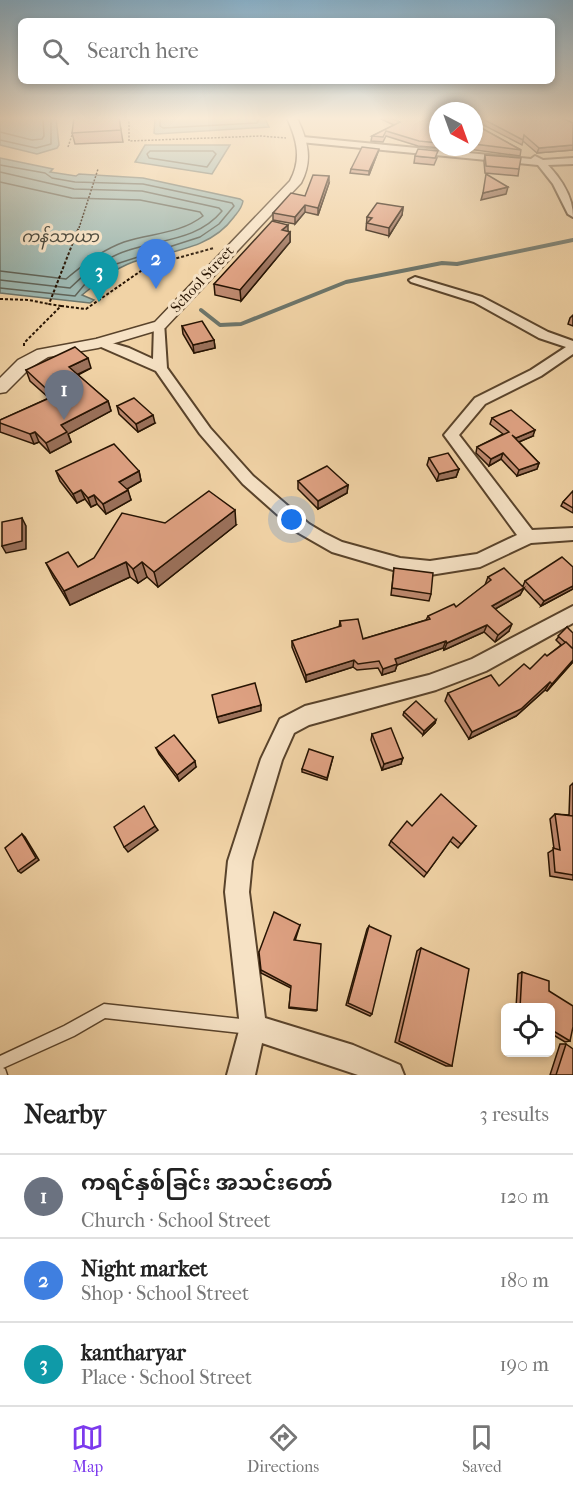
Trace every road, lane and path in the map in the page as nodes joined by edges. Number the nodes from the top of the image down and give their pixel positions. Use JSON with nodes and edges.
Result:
{"nodes":[{"id":1,"x":302,"y":168,"type":"edge"},
{"id":2,"x":547,"y":168,"type":"edge"},
{"id":3,"x":98,"y":169,"type":"dead end"},
{"id":4,"x":573,"y":214,"type":"edge"},
{"id":5,"x":235,"y":244,"type":"junction"},
{"id":6,"x":415,"y":280,"type":"dead end"},
{"id":7,"x":0,"y":299,"type":"edge"},
{"id":8,"x":50,"y":302,"type":"junction"},
{"id":9,"x":62,"y":306,"type":"junction"},
{"id":10,"x":163,"y":321,"type":"junction"},
{"id":11,"x":98,"y":343,"type":"junction"},
{"id":12,"x":573,"y":347,"type":"edge"},
{"id":13,"x":24,"y":364,"type":"junction"},
{"id":14,"x":161,"y":368,"type":"junction"},
{"id":15,"x":0,"y":388,"type":"edge"},
{"id":16,"x":573,"y":534,"type":"edge"},
{"id":17,"x":528,"y":537,"type":"junction"},
{"id":18,"x":573,"y":614,"type":"edge"},
{"id":19,"x":254,"y":1027,"type":"junction"},
{"id":20,"x":0,"y":1063,"type":"edge"},
{"id":21,"x":241,"y":1075,"type":"edge"},
{"id":22,"x":390,"y":1075,"type":"edge"}],
"edges":[{"from":1,"to":5,"type":"street","name":"School Street"},
{"from":2,"to":4,"type":"street"},
{"from":3,"to":8,"type":"path"},
{"from":5,"to":9,"type":"path"},
{"from":5,"to":10,"type":"street","name":"School Street"},
{"from":6,"to":12,"type":"street"},
{"from":7,"to":8,"type":"path"},
{"from":8,"to":9,"type":"path"},
{"from":9,"to":13,"type":"path"},
{"from":10,"to":11,"type":"street","name":"School Street"},
{"from":10,"to":14,"type":"street"},
{"from":11,"to":13,"type":"street","name":"School Street"},
{"from":11,"to":14,"type":"street"},
{"from":12,"to":17,"type":"street"},
{"from":13,"to":15,"type":"street","name":"School Street"},
{"from":14,"to":17,"type":"street"},
{"from":16,"to":17,"type":"street"},
{"from":18,"to":19,"type":"street"},
{"from":19,"to":20,"type":"lane"},
{"from":19,"to":21,"type":"street"},
{"from":19,"to":22,"type":"street"}]}
